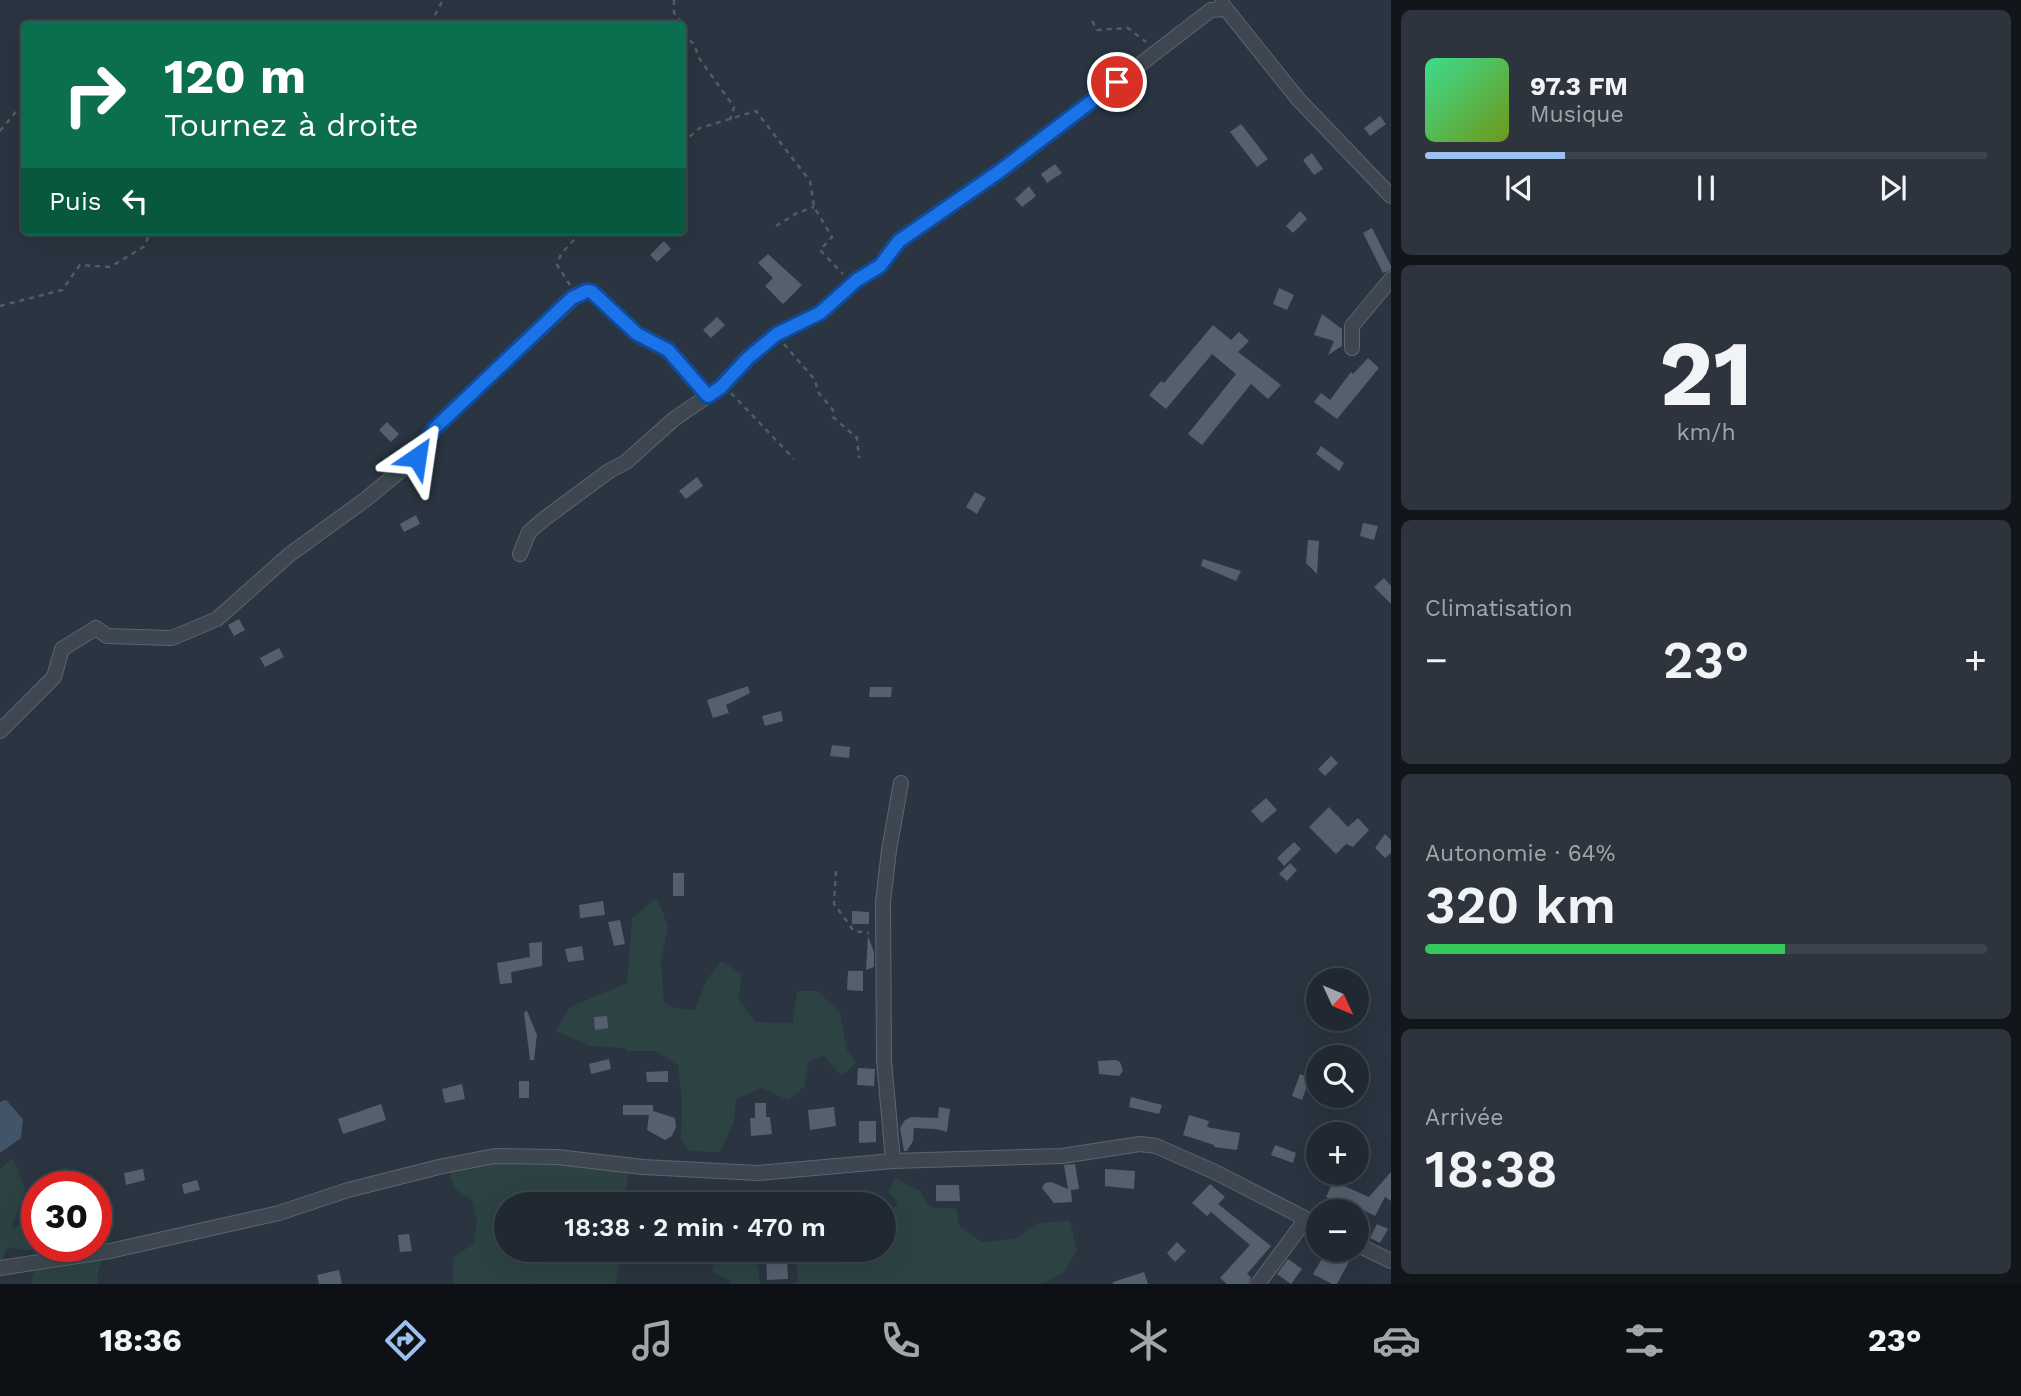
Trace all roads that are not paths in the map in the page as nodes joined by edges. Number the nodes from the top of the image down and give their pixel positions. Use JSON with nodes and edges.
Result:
{"nodes":[{"id":1,"x":1223,"y":4,"type":"edge"},
{"id":2,"x":1391,"y":196,"type":"edge"},
{"id":3,"x":1391,"y":279,"type":"edge"},
{"id":4,"x":1352,"y":348,"type":"dead end"},
{"id":5,"x":708,"y":396,"type":"junction"},
{"id":6,"x":520,"y":554,"type":"dead end"},
{"id":7,"x":0,"y":731,"type":"edge"},
{"id":8,"x":901,"y":783,"type":"dead end"},
{"id":9,"x":893,"y":1161,"type":"junction"},
{"id":10,"x":1306,"y":1219,"type":"edge"},
{"id":11,"x":1306,"y":1229,"type":"edge"},
{"id":12,"x":1369,"y":1250,"type":"edge"},
{"id":13,"x":1391,"y":1261,"type":"edge"},
{"id":14,"x":0,"y":1268,"type":"edge"},
{"id":15,"x":1258,"y":1284,"type":"edge"}],
"edges":[{"from":1,"to":2,"type":"street"},
{"from":1,"to":5,"type":"street"},
{"from":3,"to":4,"type":"street"},
{"from":5,"to":6,"type":"street"},
{"from":5,"to":7,"type":"street"},
{"from":8,"to":9,"type":"street"},
{"from":9,"to":10,"type":"street"},
{"from":9,"to":14,"type":"street"},
{"from":11,"to":15,"type":"street"},
{"from":12,"to":13,"type":"street"}]}
